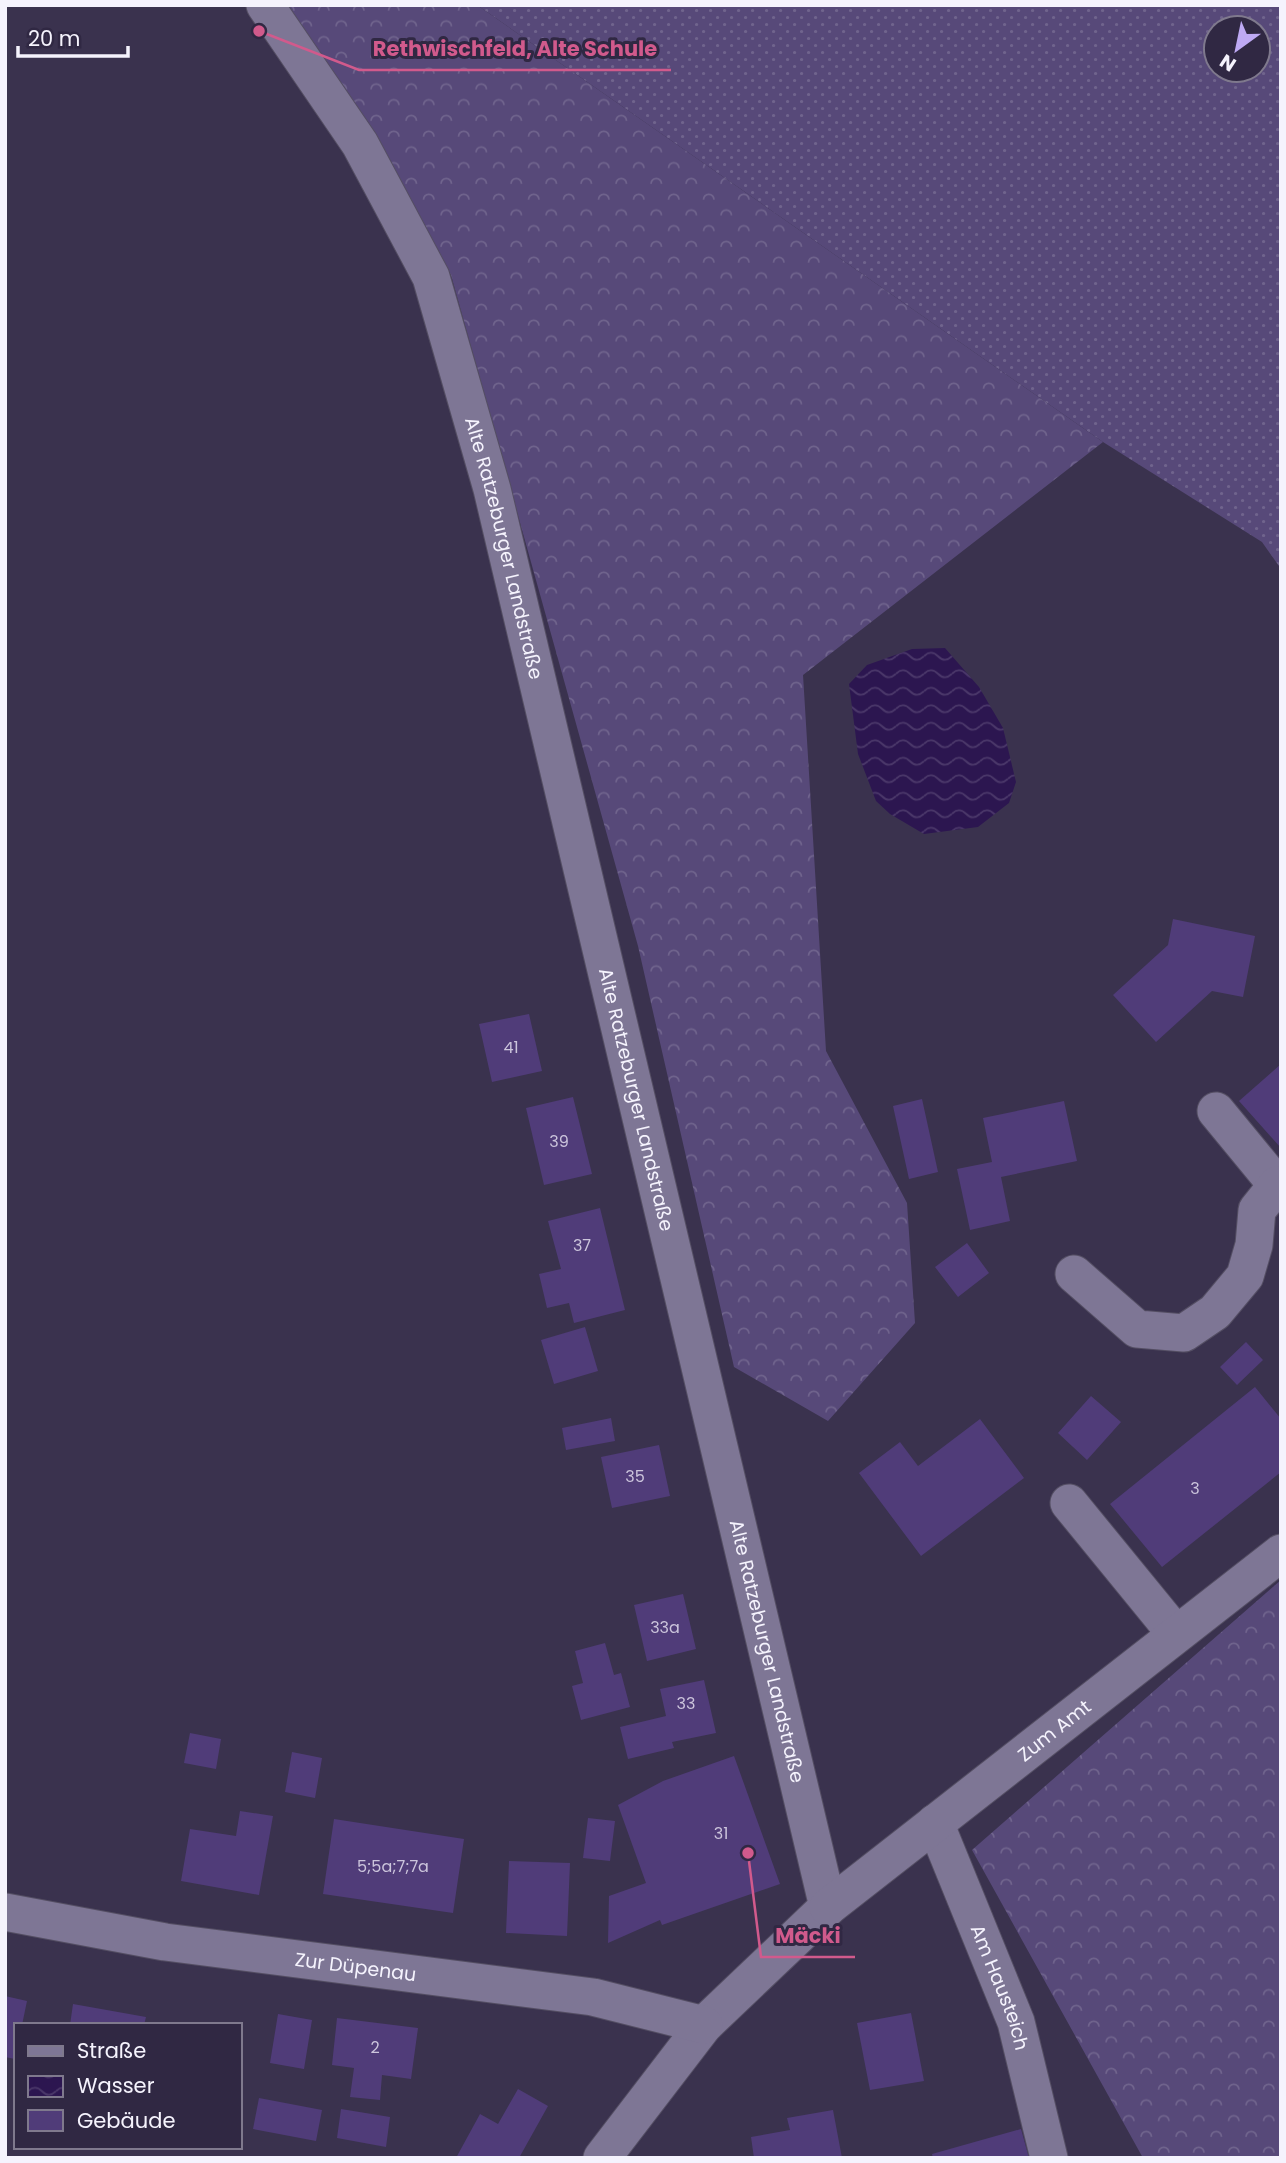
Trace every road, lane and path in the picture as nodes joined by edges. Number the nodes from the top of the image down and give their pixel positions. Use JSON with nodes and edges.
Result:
{"nodes":[{"id":1,"x":265,"y":5,"type":"edge"},
{"id":2,"x":1216,"y":1111,"type":"dead end"},
{"id":3,"x":1279,"y":1188,"type":"edge"},
{"id":4,"x":1074,"y":1275,"type":"dead end"},
{"id":5,"x":1069,"y":1503,"type":"dead end"},
{"id":6,"x":1281,"y":1553,"type":"edge"},
{"id":7,"x":1177,"y":1634,"type":"junction"},
{"id":8,"x":935,"y":1823,"type":"junction"},
{"id":9,"x":828,"y":1907,"type":"junction"},
{"id":10,"x":5,"y":1912,"type":"edge"},
{"id":11,"x":704,"y":2025,"type":"junction"},
{"id":12,"x":602,"y":2158,"type":"edge"},
{"id":13,"x":1049,"y":2158,"type":"edge"}],
"edges":[{"from":1,"to":9,"type":"street","name":"Alte Ratzeburger Landstraße"},
{"from":2,"to":3,"type":"street"},
{"from":3,"to":4,"type":"street"},
{"from":5,"to":7,"type":"street"},
{"from":6,"to":7,"type":"street","name":"Zum Amt"},
{"from":7,"to":8,"type":"street","name":"Zum Amt"},
{"from":8,"to":9,"type":"street","name":"Zum Amt"},
{"from":8,"to":13,"type":"street","name":"Am Hausteich"},
{"from":9,"to":11,"type":"street"},
{"from":10,"to":11,"type":"street","name":"Zur Düpenau"},
{"from":11,"to":12,"type":"street"}]}
